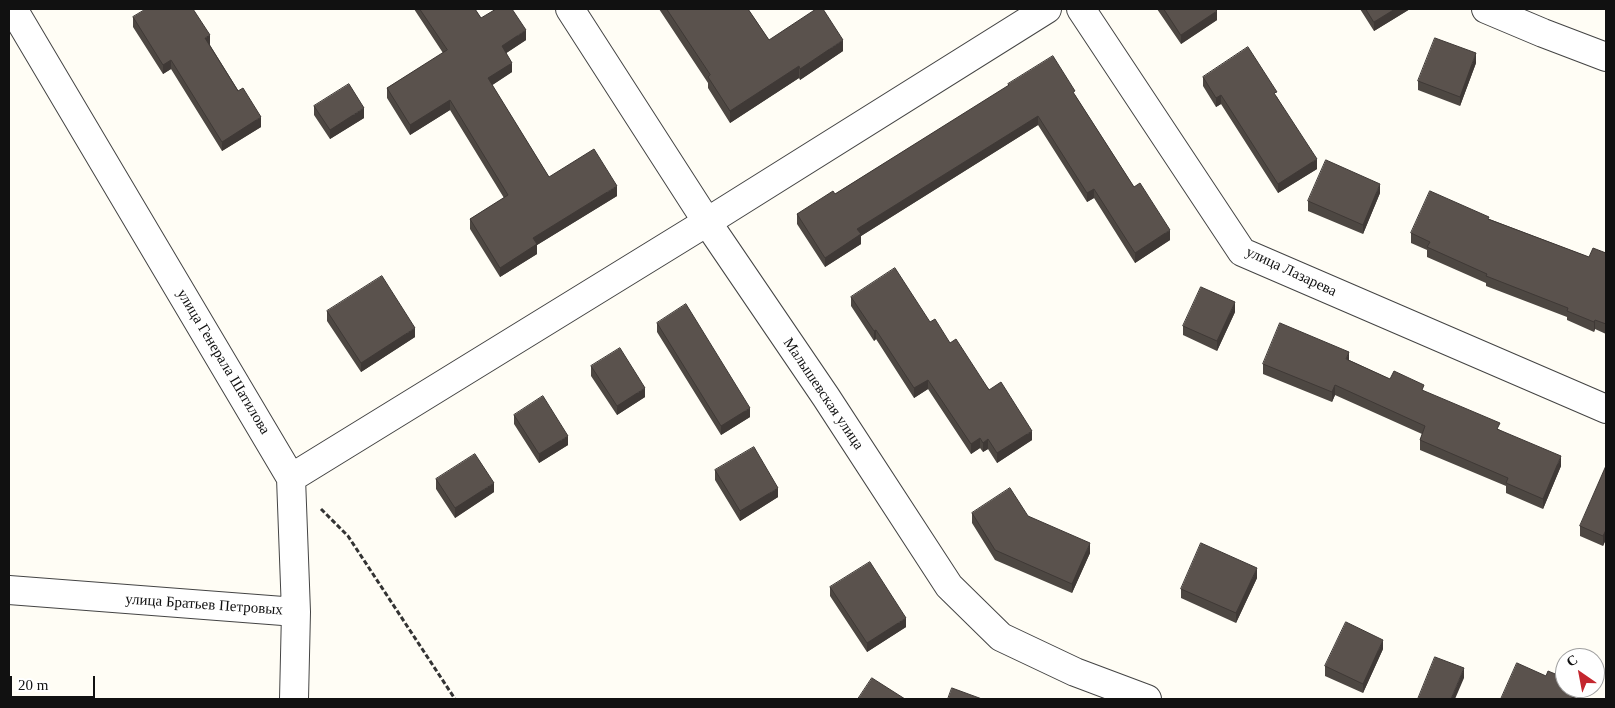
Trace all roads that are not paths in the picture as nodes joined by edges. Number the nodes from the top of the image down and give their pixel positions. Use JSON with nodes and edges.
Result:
{"nodes":[{"id":1,"x":13,"y":9,"type":"edge"},
{"id":2,"x":570,"y":9,"type":"edge"},
{"id":3,"x":1047,"y":9,"type":"edge"},
{"id":4,"x":1080,"y":9,"type":"edge"},
{"id":5,"x":1486,"y":9,"type":"edge"},
{"id":6,"x":1606,"y":57,"type":"edge"},
{"id":7,"x":707,"y":222,"type":"junction"},
{"id":8,"x":1606,"y":408,"type":"edge"},
{"id":9,"x":291,"y":478,"type":"junction"},
{"id":10,"x":9,"y":590,"type":"edge"},
{"id":11,"x":296,"y":612,"type":"junction"},
{"id":12,"x":294,"y":699,"type":"edge"},
{"id":13,"x":1147,"y":699,"type":"edge"}],
"edges":[{"from":1,"to":9,"type":"street","name":"улица Генерала Шатилова"},
{"from":2,"to":7,"type":"street","name":"Малышевская улица"},
{"from":3,"to":7,"type":"street"},
{"from":4,"to":8,"type":"street","name":"улица Лазарева"},
{"from":5,"to":6,"type":"street"},
{"from":7,"to":9,"type":"street"},
{"from":7,"to":13,"type":"street","name":"Малышевская улица"},
{"from":9,"to":11,"type":"street","name":"улица Братьев Петровых"},
{"from":10,"to":11,"type":"street","name":"улица Братьев Петровых"},
{"from":11,"to":12,"type":"street"}]}
